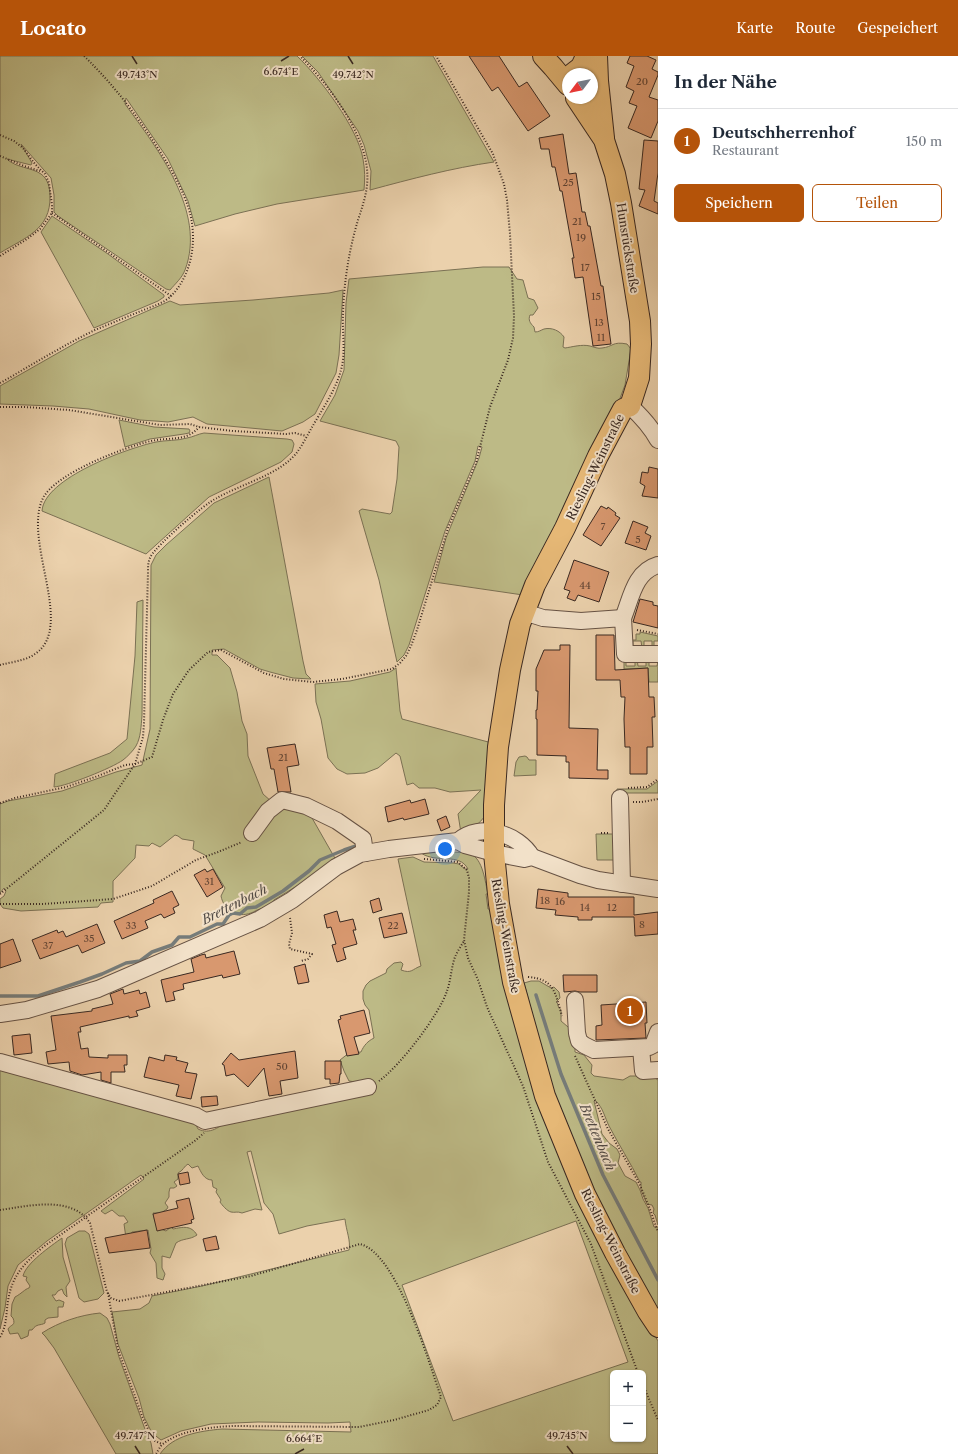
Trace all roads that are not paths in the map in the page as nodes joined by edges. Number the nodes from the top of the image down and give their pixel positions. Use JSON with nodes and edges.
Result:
{"nodes":[{"id":1,"x":542,"y":56,"type":"edge"},
{"id":2,"x":593,"y":64,"type":"edge"},
{"id":3,"x":580,"y":68,"type":"edge"},
{"id":4,"x":562,"y":74,"type":"edge"},
{"id":5,"x":580,"y":104,"type":"edge"},
{"id":6,"x":604,"y":140,"type":"junction"},
{"id":7,"x":630,"y":406,"type":"junction"},
{"id":8,"x":658,"y":440,"type":"edge"},
{"id":9,"x":658,"y":565,"type":"edge"},
{"id":10,"x":524,"y":612,"type":"junction"},
{"id":11,"x":628,"y":624,"type":"junction"},
{"id":12,"x":658,"y":654,"type":"edge"},
{"id":13,"x":624,"y":793,"type":"road end"},
{"id":14,"x":494,"y":832,"type":"junction"},
{"id":15,"x":252,"y":833,"type":"road end"},
{"id":16,"x":458,"y":841,"type":"junction"},
{"id":17,"x":365,"y":853,"type":"junction"},
{"id":18,"x":494,"y":853,"type":"junction"},
{"id":19,"x":532,"y":857,"type":"junction"},
{"id":20,"x":622,"y":884,"type":"junction"},
{"id":21,"x":658,"y":889,"type":"edge"},
{"id":22,"x":575,"y":1000,"type":"dead end"},
{"id":23,"x":0,"y":1014,"type":"edge"},
{"id":24,"x":658,"y":1032,"type":"edge"},
{"id":25,"x":641,"y":1048,"type":"junction"},
{"id":26,"x":0,"y":1062,"type":"edge"},
{"id":27,"x":658,"y":1070,"type":"edge"},
{"id":28,"x":368,"y":1087,"type":"road end"},
{"id":29,"x":658,"y":1327,"type":"edge"}],
"edges":[{"from":1,"to":4,"type":"main road"},
{"from":2,"to":3,"type":"main road"},
{"from":2,"to":6,"type":"main road"},
{"from":5,"to":6,"type":"main road","name":"Hunsrückstraße"},
{"from":6,"to":7,"type":"main road","name":"Hunsrückstraße"},
{"from":7,"to":8,"type":"street"},
{"from":7,"to":10,"type":"main road","name":"Riesling-Weinstraße"},
{"from":9,"to":11,"type":"street"},
{"from":10,"to":11,"type":"street"},
{"from":10,"to":14,"type":"main road","name":"Riesling-Weinstraße"},
{"from":11,"to":12,"type":"street"},
{"from":13,"to":20,"type":"street"},
{"from":14,"to":16,"type":"street"},
{"from":14,"to":18,"type":"main road","name":"Riesling-Weinstraße"},
{"from":14,"to":19,"type":"street"},
{"from":15,"to":17,"type":"street"},
{"from":16,"to":17,"type":"street"},
{"from":16,"to":18,"type":"street"},
{"from":17,"to":23,"type":"street"},
{"from":18,"to":19,"type":"street"},
{"from":18,"to":29,"type":"main road","name":"Riesling-Weinstraße"},
{"from":19,"to":20,"type":"street"},
{"from":20,"to":21,"type":"street"},
{"from":22,"to":25,"type":"street"},
{"from":24,"to":25,"type":"street"},
{"from":25,"to":27,"type":"street"},
{"from":26,"to":28,"type":"street"}]}
